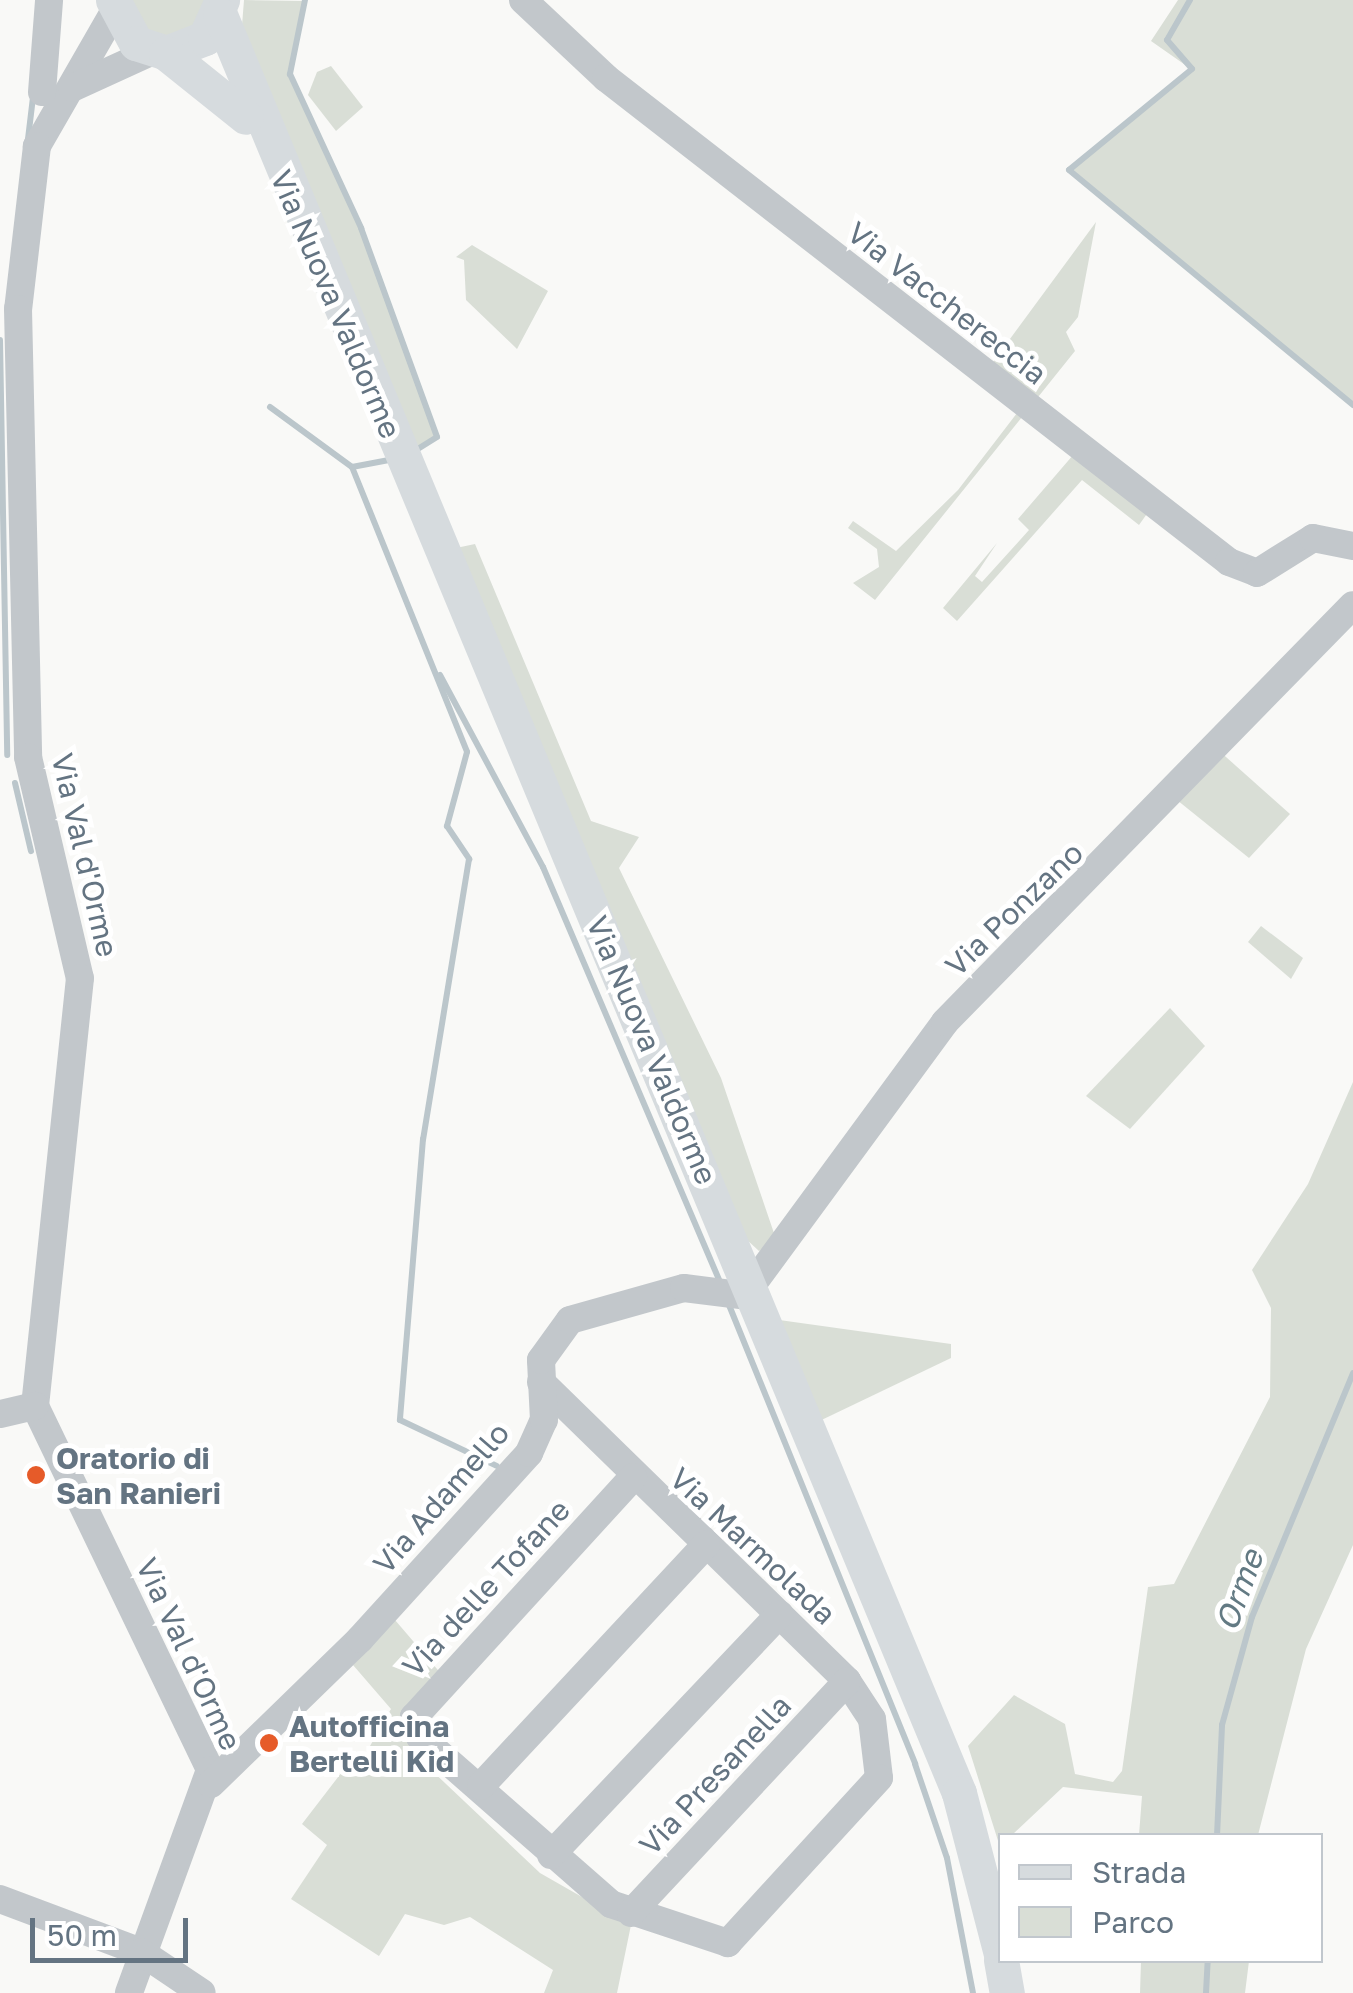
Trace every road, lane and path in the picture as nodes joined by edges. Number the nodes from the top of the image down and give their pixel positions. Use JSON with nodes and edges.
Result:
{"nodes":[{"id":1,"x":49,"y":0,"type":"edge"},
{"id":2,"x":524,"y":0,"type":"edge"},
{"id":3,"x":114,"y":6,"type":"edge"},
{"id":4,"x":221,"y":7,"type":"edge"},
{"id":5,"x":159,"y":52,"type":"junction"},
{"id":6,"x":51,"y":95,"type":"junction"},
{"id":7,"x":274,"y":156,"type":"junction"},
{"id":8,"x":9,"y":307,"type":"edge"},
{"id":9,"x":1353,"y":546,"type":"edge"},
{"id":10,"x":1353,"y":605,"type":"edge"},
{"id":11,"x":754,"y":1291,"type":"junction"},
{"id":12,"x":541,"y":1371,"type":"junction"},
{"id":13,"x":35,"y":1406,"type":"junction"},
{"id":14,"x":0,"y":1414,"type":"edge"},
{"id":15,"x":633,"y":1477,"type":"junction"},
{"id":16,"x":706,"y":1546,"type":"junction"},
{"id":17,"x":780,"y":1614,"type":"junction"},
{"id":18,"x":847,"y":1682,"type":"junction"},
{"id":19,"x":211,"y":1784,"type":"junction"},
{"id":20,"x":480,"y":1786,"type":"junction"},
{"id":21,"x":551,"y":1855,"type":"junction"},
{"id":22,"x":0,"y":1899,"type":"edge"},
{"id":23,"x":630,"y":1913,"type":"junction"},
{"id":24,"x":998,"y":1945,"type":"edge"},
{"id":25,"x":142,"y":1952,"type":"junction"},
{"id":26,"x":1002,"y":1963,"type":"edge"},
{"id":27,"x":129,"y":1993,"type":"edge"},
{"id":28,"x":202,"y":1993,"type":"edge"},
{"id":29,"x":1006,"y":1993,"type":"edge"}],
"edges":[{"from":1,"to":6,"type":"street","name":"Via Val d'Orme"},
{"from":2,"to":9,"type":"street","name":"Via Vacchereccia"},
{"from":3,"to":5,"type":"main road","name":"Via Nuova Valdorme"},
{"from":3,"to":6,"type":"street","name":"Via Val d'Orme"},
{"from":4,"to":5,"type":"main road","name":"Via Nuova Valdorme"},
{"from":4,"to":7,"type":"main road","name":"Via Nuova Valdorme"},
{"from":5,"to":6,"type":"street","name":"Via Val d'Orme"},
{"from":5,"to":7,"type":"main road","name":"Via Nuova Valdorme"},
{"from":6,"to":8,"type":"street","name":"Via Val d'Orme"},
{"from":7,"to":11,"type":"main road","name":"Via Nuova Valdorme"},
{"from":8,"to":13,"type":"street","name":"Via Val d'Orme"},
{"from":10,"to":11,"type":"street","name":"Via Ponzano"},
{"from":11,"to":12,"type":"street"},
{"from":11,"to":24,"type":"main road","name":"Via Nuova Valdorme"},
{"from":12,"to":15,"type":"street","name":"Via Marmolada"},
{"from":12,"to":19,"type":"street","name":"Via Adamello"},
{"from":13,"to":14,"type":"street"},
{"from":13,"to":19,"type":"street","name":"Via Val d'Orme"},
{"from":15,"to":16,"type":"street","name":"Via Marmolada"},
{"from":15,"to":20,"type":"street","name":"Via delle Tofane"},
{"from":16,"to":17,"type":"street","name":"Via Marmolada"},
{"from":16,"to":20,"type":"street"},
{"from":17,"to":18,"type":"street","name":"Via Marmolada"},
{"from":17,"to":21,"type":"street"},
{"from":18,"to":23,"type":"street","name":"Via Presanella"},
{"from":18,"to":23,"type":"street","name":"Via Marmolada"},
{"from":19,"to":25,"type":"street","name":"Via Val d'Orme"},
{"from":20,"to":21,"type":"street","name":"Via delle Tofane"},
{"from":21,"to":23,"type":"street"},
{"from":22,"to":25,"type":"street"},
{"from":25,"to":27,"type":"street","name":"Via Val d'Orme"},
{"from":25,"to":28,"type":"street"},
{"from":26,"to":29,"type":"main road","name":"Via Nuova Valdorme"}]}
